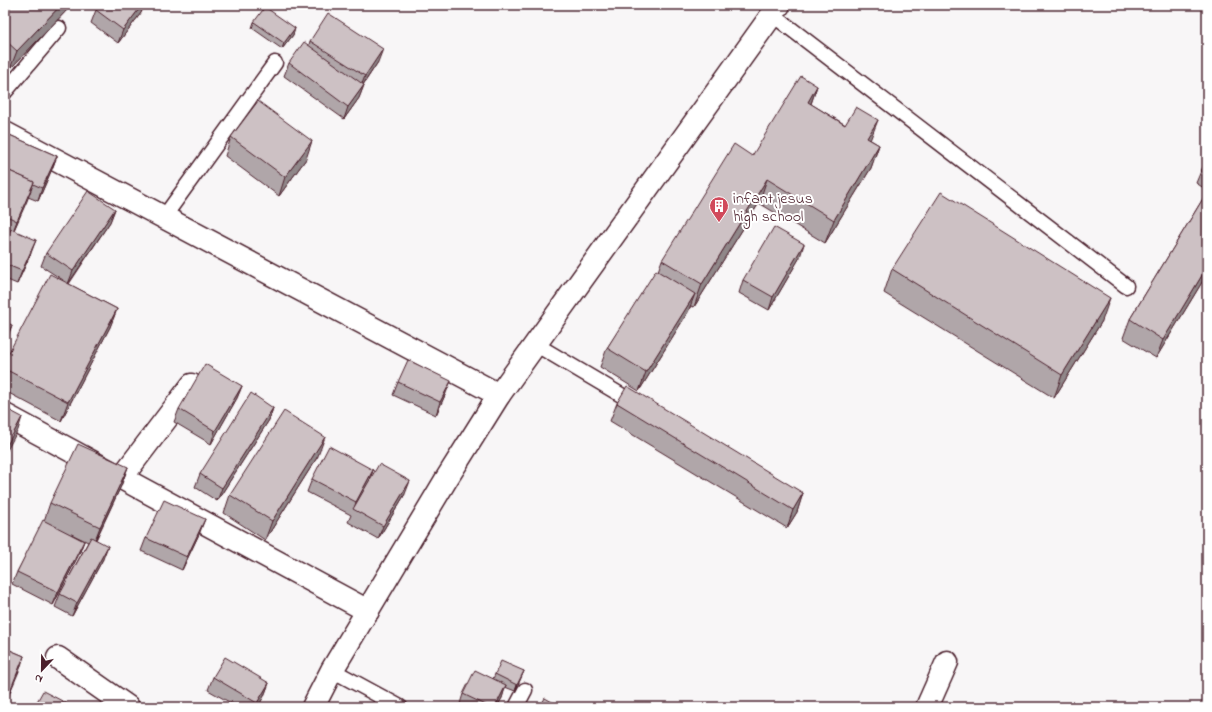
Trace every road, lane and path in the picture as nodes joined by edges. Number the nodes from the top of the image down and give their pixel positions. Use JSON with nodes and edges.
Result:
{"nodes":[{"id":1,"x":776,"y":10,"type":"edge"},
{"id":2,"x":59,"y":28,"type":"dead end"},
{"id":3,"x":275,"y":63,"type":"dead end"},
{"id":4,"x":5,"y":92,"type":"edge"},
{"id":5,"x":5,"y":133,"type":"edge"},
{"id":6,"x":164,"y":217,"type":"junction"},
{"id":7,"x":1126,"y":286,"type":"dead end"},
{"id":8,"x":535,"y":344,"type":"junction"},
{"id":9,"x":192,"y":385,"type":"edge"},
{"id":10,"x":499,"y":395,"type":"junction"},
{"id":11,"x":650,"y":412,"type":"edge"},
{"id":12,"x":13,"y":419,"type":"edge"},
{"id":13,"x":9,"y":443,"type":"edge"},
{"id":14,"x":122,"y":477,"type":"junction"},
{"id":15,"x":368,"y":611,"type":"junction"},
{"id":16,"x":58,"y":658,"type":"dead end"},
{"id":17,"x":947,"y":662,"type":"dead end"},
{"id":18,"x":332,"y":670,"type":"junction"},
{"id":19,"x":525,"y":690,"type":"dead end"},
{"id":20,"x":128,"y":707,"type":"edge"},
{"id":21,"x":313,"y":707,"type":"edge"},
{"id":22,"x":400,"y":707,"type":"edge"},
{"id":23,"x":516,"y":707,"type":"edge"},
{"id":24,"x":927,"y":707,"type":"edge"}],
"edges":[{"from":1,"to":7,"type":"lane"},
{"from":1,"to":8,"type":"street"},
{"from":2,"to":4,"type":"lane"},
{"from":3,"to":6,"type":"lane"},
{"from":5,"to":6,"type":"street"},
{"from":6,"to":10,"type":"street"},
{"from":8,"to":10,"type":"street"},
{"from":8,"to":11,"type":"lane"},
{"from":9,"to":14,"type":"street"},
{"from":10,"to":15,"type":"street"},
{"from":12,"to":13,"type":"street"},
{"from":12,"to":14,"type":"street"},
{"from":14,"to":15,"type":"street"},
{"from":15,"to":18,"type":"street"},
{"from":16,"to":20,"type":"street"},
{"from":17,"to":24,"type":"street"},
{"from":18,"to":21,"type":"street"},
{"from":18,"to":22,"type":"lane"},
{"from":19,"to":23,"type":"lane"}]}
